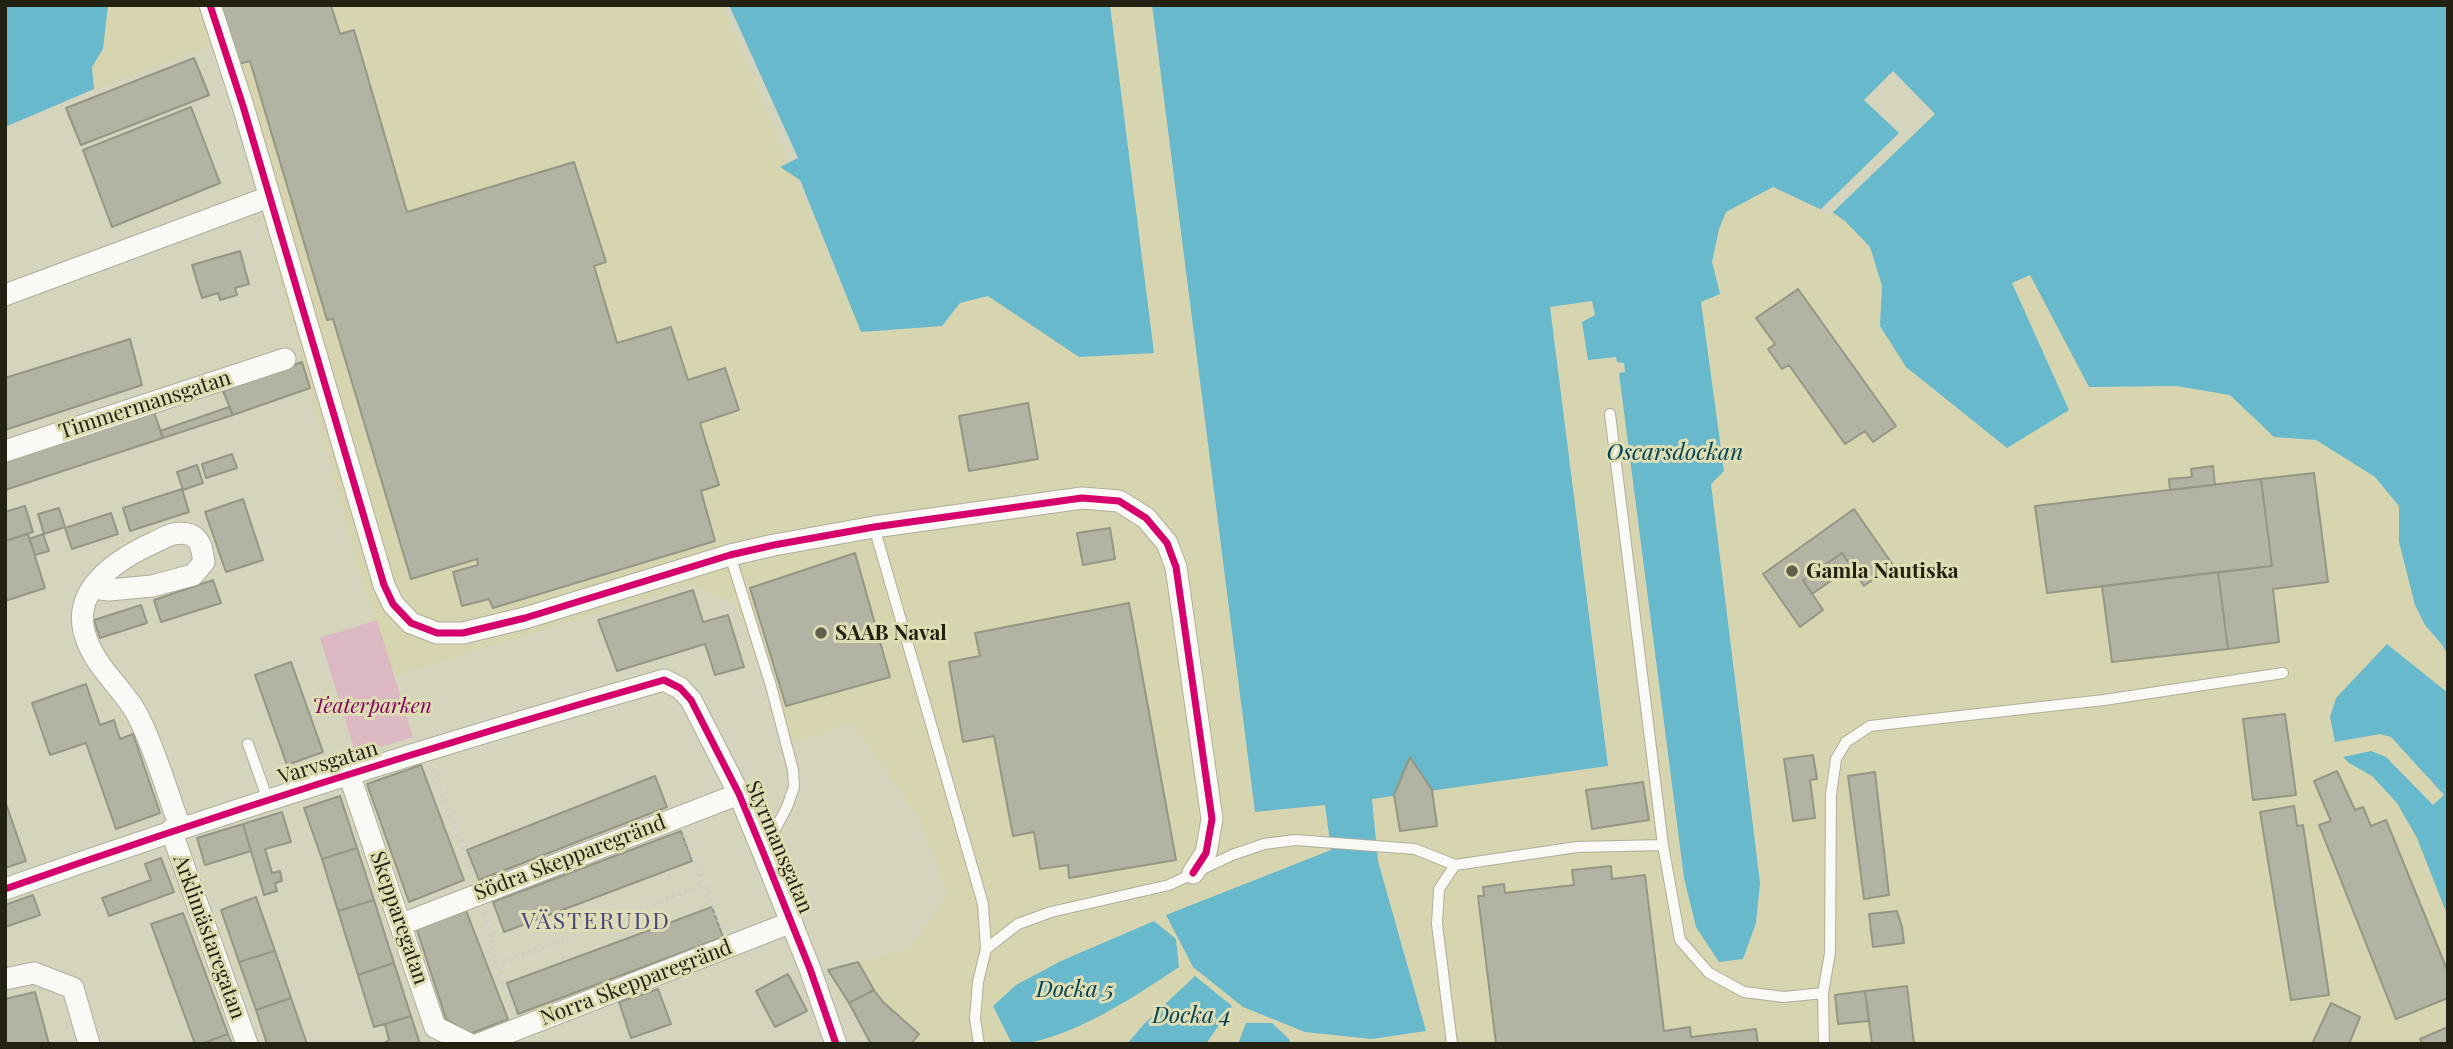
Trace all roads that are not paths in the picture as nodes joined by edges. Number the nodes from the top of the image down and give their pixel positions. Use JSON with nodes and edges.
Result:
{"nodes":[{"id":1,"x":210,"y":5,"type":"edge"},
{"id":2,"x":270,"y":197,"type":"junction"},
{"id":3,"x":5,"y":295,"type":"edge"},
{"id":4,"x":285,"y":359,"type":"dead end"},
{"id":5,"x":1610,"y":414,"type":"dead end"},
{"id":6,"x":5,"y":451,"type":"edge"},
{"id":7,"x":874,"y":527,"type":"junction"},
{"id":8,"x":730,"y":555,"type":"junction"},
{"id":9,"x":92,"y":588,"type":"junction"},
{"id":10,"x":2283,"y":673,"type":"dead end"},
{"id":11,"x":664,"y":680,"type":"joint"},
{"id":12,"x":248,"y":744,"type":"dead end"},
{"id":13,"x":349,"y":774,"type":"junction"},
{"id":14,"x":738,"y":794,"type":"junction"},
{"id":15,"x":268,"y":800,"type":"junction"},
{"id":16,"x":176,"y":829,"type":"junction"},
{"id":17,"x":1663,"y":845,"type":"junction"},
{"id":18,"x":763,"y":852,"type":"junction"},
{"id":19,"x":1455,"y":865,"type":"junction"},
{"id":20,"x":1193,"y":873,"type":"junction"},
{"id":21,"x":5,"y":889,"type":"edge"},
{"id":22,"x":792,"y":922,"type":"junction"},
{"id":23,"x":402,"y":924,"type":"junction"},
{"id":24,"x":986,"y":949,"type":"junction"},
{"id":25,"x":5,"y":979,"type":"edge"},
{"id":26,"x":1823,"y":993,"type":"junction"},
{"id":27,"x":89,"y":1044,"type":"edge"},
{"id":28,"x":247,"y":1044,"type":"edge"},
{"id":29,"x":469,"y":1044,"type":"edge"},
{"id":30,"x":479,"y":1044,"type":"edge"},
{"id":31,"x":836,"y":1044,"type":"edge"},
{"id":32,"x":979,"y":1044,"type":"edge"},
{"id":33,"x":1452,"y":1044,"type":"edge"},
{"id":34,"x":1824,"y":1044,"type":"edge"}],
"edges":[{"from":1,"to":2,"type":"street"},
{"from":2,"to":3,"type":"street"},
{"from":2,"to":8,"type":"street"},
{"from":4,"to":6,"type":"street","name":"Timmermansgatan"},
{"from":5,"to":17,"type":"lane"},
{"from":7,"to":8,"type":"street"},
{"from":7,"to":20,"type":"street"},
{"from":7,"to":24,"type":"lane"},
{"from":8,"to":18,"type":"lane"},
{"from":9,"to":9,"type":"street"},
{"from":9,"to":16,"type":"street"},
{"from":10,"to":26,"type":"lane"},
{"from":11,"to":13,"type":"street","name":"Varvsgatan"},
{"from":11,"to":14,"type":"street","name":"Styrmansgatan"},
{"from":12,"to":15,"type":"lane"},
{"from":13,"to":15,"type":"street","name":"Varvsgatan"},
{"from":13,"to":23,"type":"street","name":"Skepparegatan"},
{"from":14,"to":18,"type":"street","name":"Styrmansgatan"},
{"from":14,"to":23,"type":"street","name":"Södra Skepparegränd"},
{"from":15,"to":16,"type":"street","name":"Varvsgatan"},
{"from":16,"to":21,"type":"street","name":"Varvsgatan"},
{"from":16,"to":28,"type":"street","name":"Arklimästaregatan"},
{"from":17,"to":19,"type":"lane"},
{"from":17,"to":26,"type":"lane"},
{"from":18,"to":22,"type":"street","name":"Styrmansgatan"},
{"from":19,"to":20,"type":"lane"},
{"from":19,"to":33,"type":"lane"},
{"from":20,"to":24,"type":"lane"},
{"from":22,"to":30,"type":"street","name":"Norra Skepparegränd"},
{"from":22,"to":31,"type":"street","name":"Styrmansgatan"},
{"from":23,"to":29,"type":"street","name":"Skepparegatan"},
{"from":24,"to":32,"type":"lane"},
{"from":25,"to":27,"type":"street"},
{"from":26,"to":34,"type":"lane"}]}
